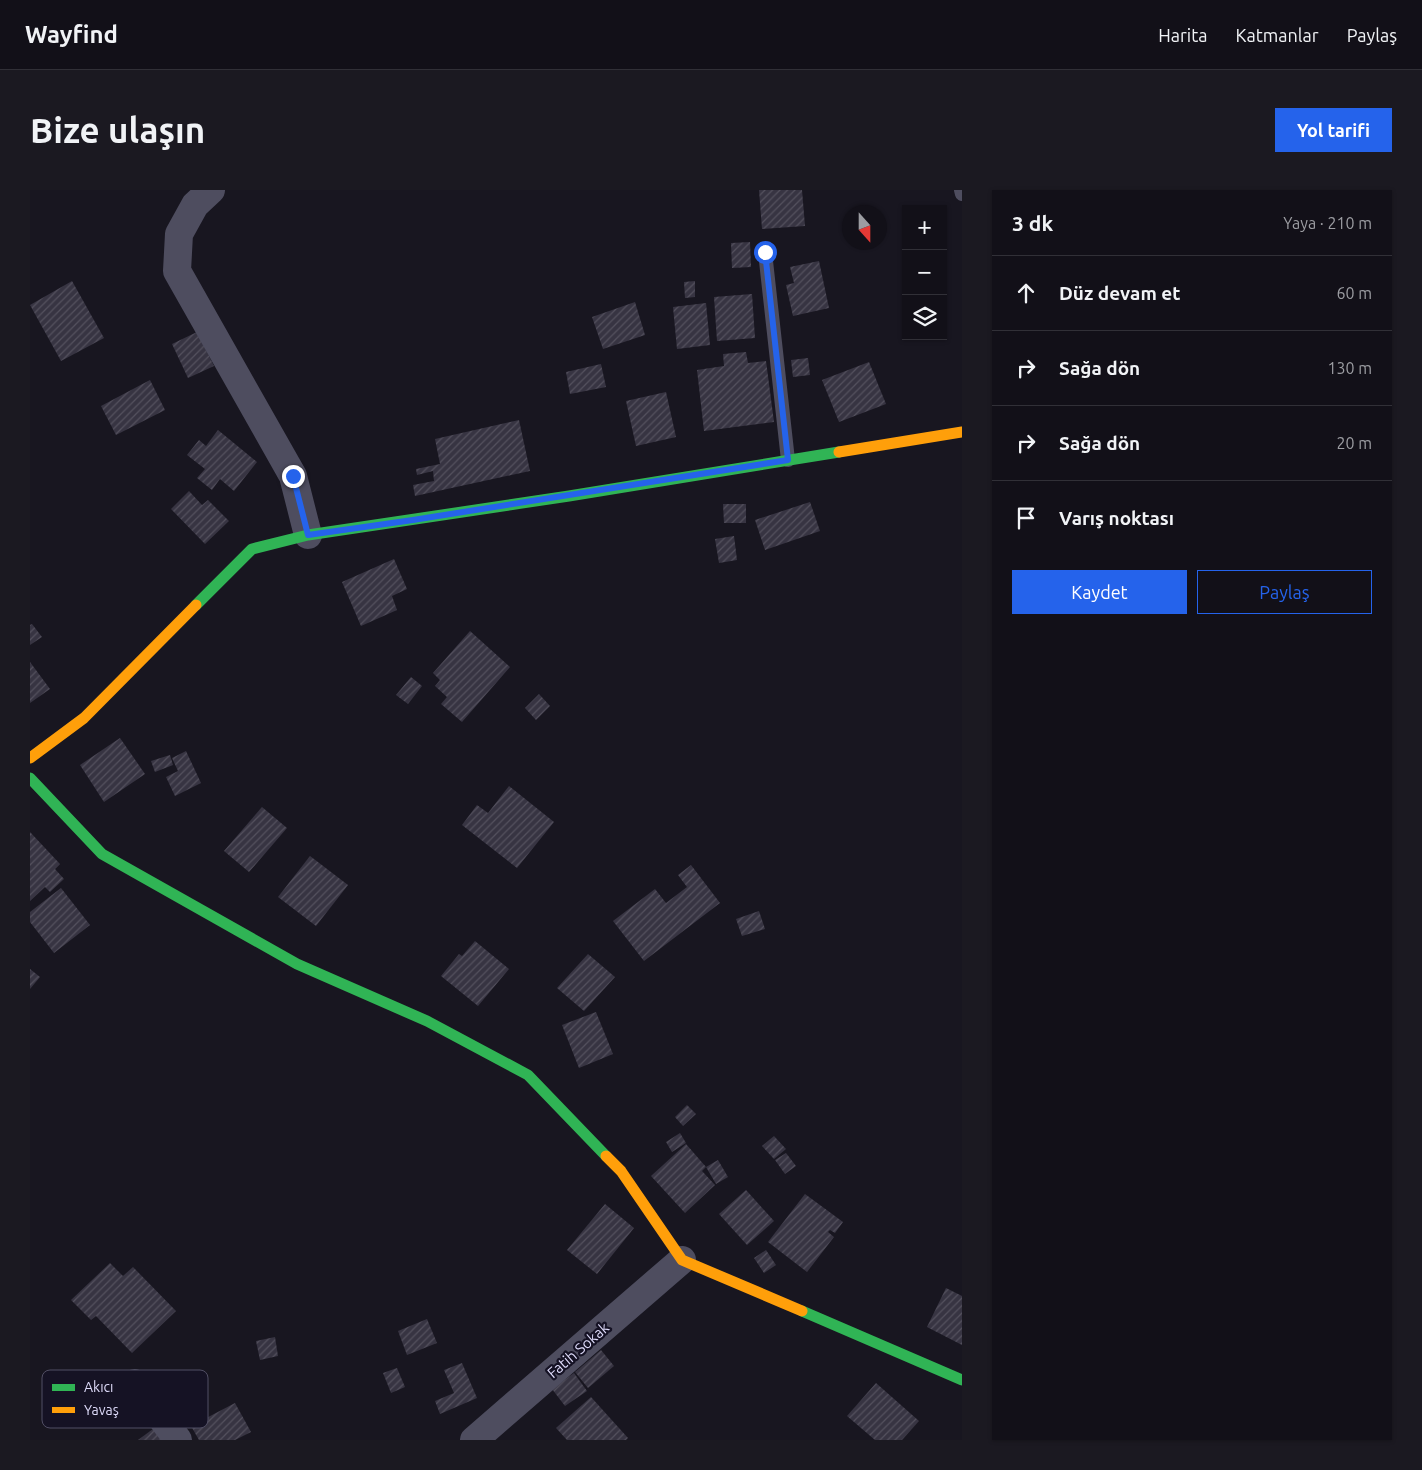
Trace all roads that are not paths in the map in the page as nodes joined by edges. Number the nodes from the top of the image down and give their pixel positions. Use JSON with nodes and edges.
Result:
{"nodes":[{"id":1,"x":211,"y":190,"type":"edge"},
{"id":2,"x":961,"y":190,"type":"edge"},
{"id":3,"x":962,"y":194,"type":"edge"},
{"id":4,"x":765,"y":252,"type":"dead end"},
{"id":5,"x":962,"y":432,"type":"edge"},
{"id":6,"x":788,"y":460,"type":"junction"},
{"id":7,"x":308,"y":535,"type":"junction"},
{"id":8,"x":30,"y":758,"type":"edge"},
{"id":9,"x":30,"y":778,"type":"edge"},
{"id":10,"x":682,"y":1260,"type":"junction"},
{"id":11,"x":962,"y":1380,"type":"edge"},
{"id":12,"x":169,"y":1428,"type":"edge"},
{"id":13,"x":178,"y":1440,"type":"edge"},
{"id":14,"x":474,"y":1440,"type":"edge"}],
"edges":[{"from":1,"to":7,"type":"street"},
{"from":2,"to":3,"type":"lane"},
{"from":4,"to":6,"type":"lane"},
{"from":5,"to":6,"type":"street"},
{"from":6,"to":7,"type":"street"},
{"from":7,"to":8,"type":"street"},
{"from":9,"to":10,"type":"street"},
{"from":10,"to":11,"type":"street"},
{"from":10,"to":14,"type":"street","name":"Fatih Sokak"},
{"from":12,"to":13,"type":"street"}]}
